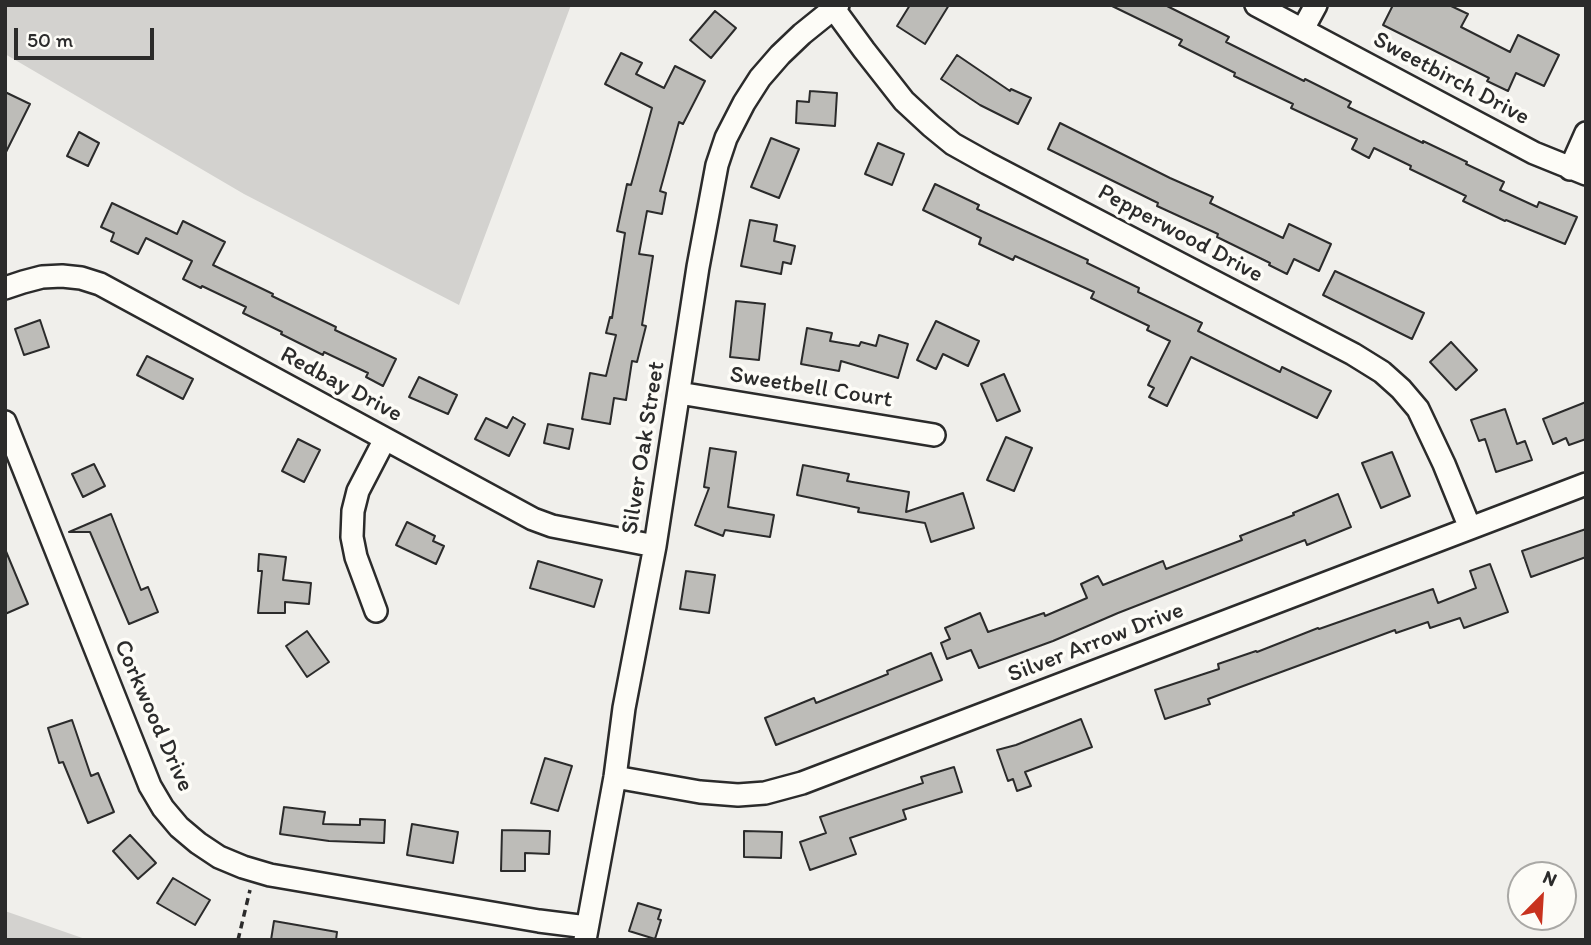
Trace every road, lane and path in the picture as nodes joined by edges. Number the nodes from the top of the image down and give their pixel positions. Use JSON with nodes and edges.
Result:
{"nodes":[{"id":1,"x":1255,"y":5,"type":"edge"},
{"id":2,"x":1316,"y":5,"type":"edge"},
{"id":3,"x":836,"y":7,"type":"edge"},
{"id":4,"x":1303,"y":29,"type":"junction"},
{"id":5,"x":1586,"y":133,"type":"edge"},
{"id":6,"x":1578,"y":171,"type":"edge"},
{"id":7,"x":5,"y":288,"type":"edge"},
{"id":8,"x":679,"y":393,"type":"junction"},
{"id":9,"x":5,"y":422,"type":"edge"},
{"id":10,"x":934,"y":435,"type":"dead end"},
{"id":11,"x":385,"y":439,"type":"junction"},
{"id":12,"x":1586,"y":485,"type":"edge"},
{"id":13,"x":1470,"y":528,"type":"junction"},
{"id":14,"x":655,"y":546,"type":"junction"},
{"id":15,"x":376,"y":611,"type":"dead end"},
{"id":16,"x":615,"y":777,"type":"junction"},
{"id":17,"x":255,"y":871,"type":"junction"},
{"id":18,"x":586,"y":933,"type":"edge"},
{"id":19,"x":239,"y":940,"type":"edge"}],
"edges":[{"from":1,"to":4,"type":"street","name":"Sweetbirch Drive"},
{"from":2,"to":4,"type":"street"},
{"from":3,"to":8,"type":"street","name":"Silver Oak Street"},
{"from":3,"to":13,"type":"street","name":"Pepperwood Drive"},
{"from":4,"to":6,"type":"street","name":"Sweetbirch Drive"},
{"from":5,"to":6,"type":"street"},
{"from":7,"to":11,"type":"street","name":"Redbay Drive"},
{"from":8,"to":10,"type":"street","name":"Sweetbell Court"},
{"from":8,"to":14,"type":"street","name":"Silver Oak Street"},
{"from":9,"to":17,"type":"street","name":"Corkwood Drive"},
{"from":11,"to":14,"type":"street","name":"Redbay Drive"},
{"from":11,"to":15,"type":"street"},
{"from":12,"to":13,"type":"street","name":"Silver Arrow Drive"},
{"from":13,"to":16,"type":"street","name":"Silver Arrow Drive"},
{"from":14,"to":16,"type":"street","name":"Silver Oak Street"},
{"from":16,"to":18,"type":"street","name":"Silver Oak Street"},
{"from":17,"to":18,"type":"street","name":"Corkwood Drive"},
{"from":17,"to":19,"type":"path"}]}
